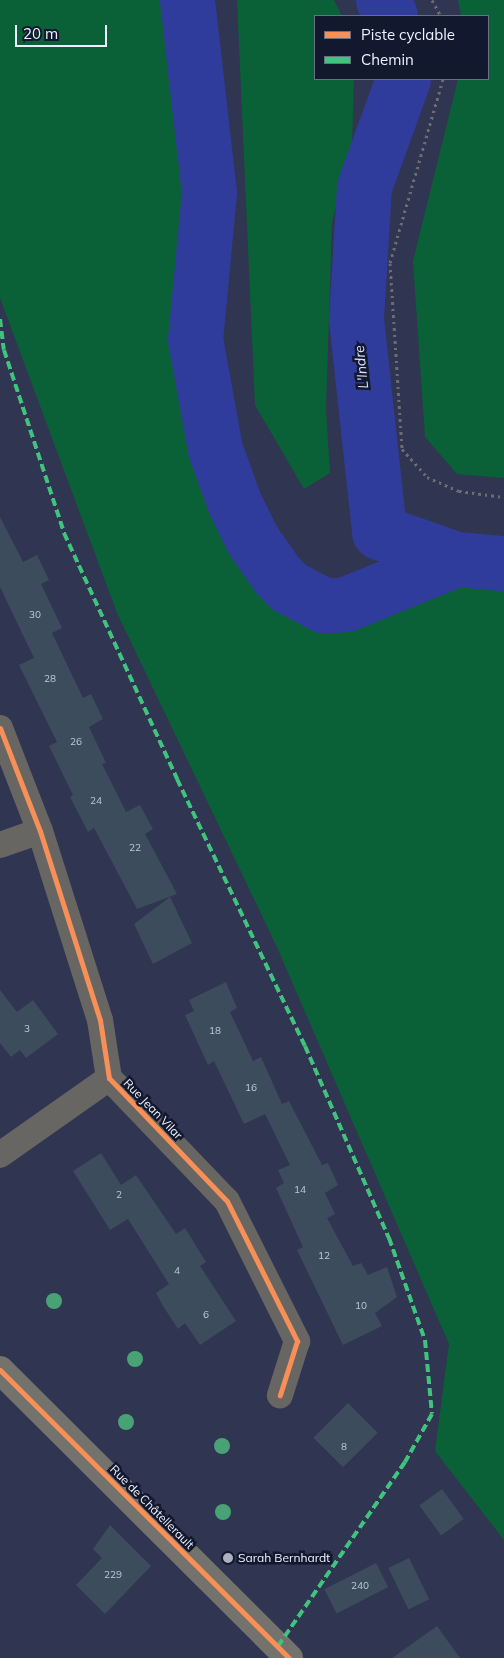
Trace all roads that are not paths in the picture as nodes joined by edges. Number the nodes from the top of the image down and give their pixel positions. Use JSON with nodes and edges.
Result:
{"nodes":[{"id":1,"x":0,"y":728,"type":"edge"},
{"id":2,"x":40,"y":831,"type":"junction"},
{"id":3,"x":0,"y":845,"type":"edge"},
{"id":4,"x":109,"y":1078,"type":"junction"},
{"id":5,"x":0,"y":1155,"type":"edge"},
{"id":6,"x":0,"y":1370,"type":"edge"},
{"id":7,"x":280,"y":1395,"type":"dead end"},
{"id":8,"x":290,"y":1658,"type":"edge"}],
"edges":[{"from":1,"to":2,"type":"street","name":"Rue Jean Vilar"},
{"from":2,"to":3,"type":"street"},
{"from":2,"to":4,"type":"street","name":"Rue Jean Vilar"},
{"from":4,"to":5,"type":"street","name":"Rue Jean Vilar"},
{"from":4,"to":7,"type":"street","name":"Rue Jean Vilar"},
{"from":6,"to":8,"type":"main road","name":"Rue de Châtellerault"}]}
